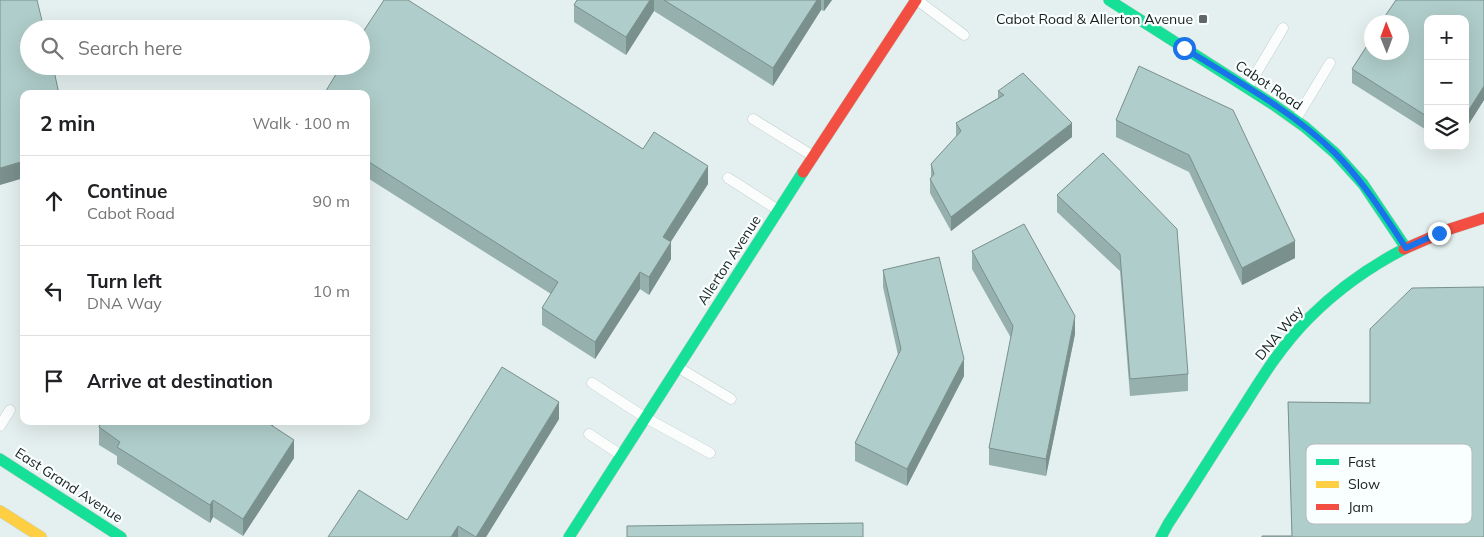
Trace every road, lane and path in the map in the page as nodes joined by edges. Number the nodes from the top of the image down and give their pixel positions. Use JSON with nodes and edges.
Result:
{"nodes":[{"id":1,"x":916,"y":0,"type":"edge"},
{"id":2,"x":1109,"y":0,"type":"edge"},
{"id":3,"x":1283,"y":28,"type":"dead end"},
{"id":4,"x":964,"y":35,"type":"dead end"},
{"id":5,"x":1330,"y":63,"type":"dead end"},
{"id":6,"x":1248,"y":88,"type":"junction"},
{"id":7,"x":752,"y":118,"type":"dead end"},
{"id":8,"x":1295,"y":120,"type":"junction"},
{"id":9,"x":814,"y":156,"type":"junction"},
{"id":10,"x":728,"y":178,"type":"dead end"},
{"id":11,"x":779,"y":210,"type":"junction"},
{"id":12,"x":1484,"y":218,"type":"edge"},
{"id":13,"x":1406,"y":248,"type":"junction"},
{"id":14,"x":678,"y":368,"type":"junction"},
{"id":15,"x":592,"y":383,"type":"dead end"},
{"id":16,"x":731,"y":399,"type":"dead end"},
{"id":17,"x":10,"y":410,"type":"dead end"},
{"id":18,"x":646,"y":418,"type":"junction"},
{"id":19,"x":0,"y":426,"type":"edge"},
{"id":20,"x":589,"y":434,"type":"dead end"},
{"id":21,"x":710,"y":453,"type":"dead end"},
{"id":22,"x":622,"y":456,"type":"junction"},
{"id":23,"x":0,"y":459,"type":"edge"},
{"id":24,"x":0,"y":511,"type":"edge"},
{"id":25,"x":573,"y":535,"type":"edge"},
{"id":26,"x":41,"y":537,"type":"edge"},
{"id":27,"x":121,"y":537,"type":"edge"},
{"id":28,"x":1161,"y":537,"type":"edge"}],
"edges":[{"from":1,"to":4,"type":"lane"},
{"from":1,"to":9,"type":"street","name":"Allerton Avenue"},
{"from":2,"to":6,"type":"street","name":"Cabot Road"},
{"from":3,"to":6,"type":"lane"},
{"from":5,"to":8,"type":"lane"},
{"from":6,"to":8,"type":"street","name":"Cabot Road"},
{"from":7,"to":9,"type":"lane"},
{"from":8,"to":13,"type":"street","name":"Cabot Road"},
{"from":9,"to":11,"type":"street","name":"Allerton Avenue"},
{"from":10,"to":11,"type":"lane"},
{"from":11,"to":14,"type":"street","name":"Allerton Avenue"},
{"from":12,"to":13,"type":"street","name":"DNA Way"},
{"from":13,"to":28,"type":"street","name":"DNA Way"},
{"from":14,"to":16,"type":"lane"},
{"from":14,"to":18,"type":"street","name":"Allerton Avenue"},
{"from":15,"to":18,"type":"lane"},
{"from":17,"to":19,"type":"lane"},
{"from":18,"to":21,"type":"lane"},
{"from":18,"to":22,"type":"street","name":"Allerton Avenue"},
{"from":20,"to":22,"type":"lane"},
{"from":22,"to":25,"type":"street","name":"Allerton Avenue"},
{"from":23,"to":27,"type":"street","name":"East Grand Avenue"},
{"from":24,"to":26,"type":"street"}]}
